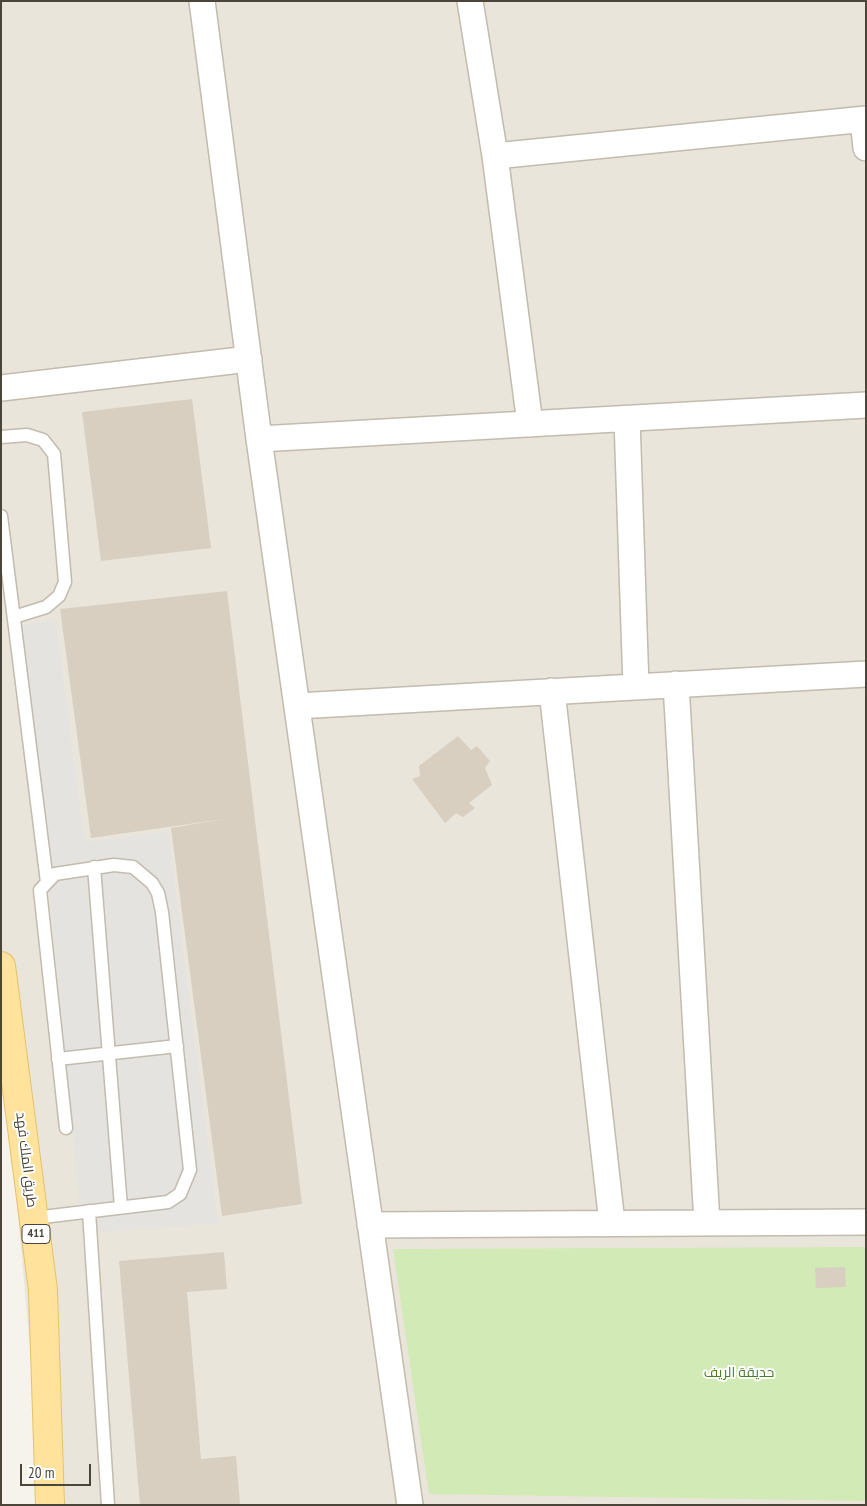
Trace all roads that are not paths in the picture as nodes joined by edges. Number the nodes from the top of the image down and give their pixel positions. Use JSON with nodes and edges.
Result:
{"nodes":[{"id":1,"x":202,"y":1,"type":"edge"},
{"id":2,"x":470,"y":1,"type":"edge"},
{"id":3,"x":864,"y":120,"type":"edge"},
{"id":4,"x":866,"y":148,"type":"edge"},
{"id":5,"x":495,"y":156,"type":"junction"},
{"id":6,"x":249,"y":359,"type":"junction"},
{"id":7,"x":1,"y":388,"type":"edge"},
{"id":8,"x":866,"y":405,"type":"edge"},
{"id":9,"x":627,"y":418,"type":"junction"},
{"id":10,"x":530,"y":424,"type":"junction"},
{"id":11,"x":1,"y":438,"type":"edge"},
{"id":12,"x":259,"y":439,"type":"junction"},
{"id":13,"x":1,"y":516,"type":"edge"},
{"id":14,"x":14,"y":617,"type":"junction"},
{"id":15,"x":866,"y":674,"type":"edge"},
{"id":16,"x":676,"y":684,"type":"junction"},
{"id":17,"x":636,"y":687,"type":"junction"},
{"id":18,"x":552,"y":692,"type":"junction"},
{"id":19,"x":297,"y":706,"type":"junction"},
{"id":20,"x":94,"y":867,"type":"junction"},
{"id":21,"x":48,"y":882,"type":"junction"},
{"id":22,"x":1,"y":966,"type":"edge"},
{"id":23,"x":177,"y":1046,"type":"junction"},
{"id":24,"x":109,"y":1053,"type":"junction"},
{"id":25,"x":58,"y":1059,"type":"junction"},
{"id":26,"x":66,"y":1128,"type":"dead end"},
{"id":27,"x":122,"y":1208,"type":"junction"},
{"id":28,"x":89,"y":1211,"type":"junction"},
{"id":29,"x":34,"y":1218,"type":"junction"},
{"id":30,"x":866,"y":1222,"type":"edge"},
{"id":31,"x":707,"y":1223,"type":"junction"},
{"id":32,"x":612,"y":1224,"type":"junction"},
{"id":33,"x":370,"y":1225,"type":"junction"},
{"id":34,"x":50,"y":1505,"type":"edge"},
{"id":35,"x":108,"y":1505,"type":"edge"},
{"id":36,"x":410,"y":1505,"type":"edge"}],
"edges":[{"from":1,"to":6,"type":"street"},
{"from":2,"to":5,"type":"street"},
{"from":3,"to":4,"type":"street"},
{"from":3,"to":5,"type":"street"},
{"from":5,"to":10,"type":"street"},
{"from":6,"to":7,"type":"street"},
{"from":6,"to":12,"type":"street"},
{"from":8,"to":9,"type":"street"},
{"from":9,"to":10,"type":"street"},
{"from":9,"to":17,"type":"street"},
{"from":10,"to":12,"type":"street"},
{"from":11,"to":14,"type":"lane"},
{"from":12,"to":19,"type":"street"},
{"from":13,"to":14,"type":"lane"},
{"from":14,"to":21,"type":"lane"},
{"from":15,"to":16,"type":"street"},
{"from":16,"to":17,"type":"street"},
{"from":16,"to":31,"type":"street"},
{"from":17,"to":18,"type":"street"},
{"from":18,"to":19,"type":"street"},
{"from":18,"to":32,"type":"street"},
{"from":19,"to":33,"type":"street"},
{"from":20,"to":21,"type":"lane"},
{"from":20,"to":23,"type":"lane"},
{"from":20,"to":24,"type":"lane"},
{"from":21,"to":25,"type":"lane"},
{"from":22,"to":29,"type":"main road","name":"طريق الملك فهد","number":"411"},
{"from":23,"to":24,"type":"lane"},
{"from":23,"to":27,"type":"lane"},
{"from":24,"to":25,"type":"lane"},
{"from":24,"to":27,"type":"lane"},
{"from":25,"to":26,"type":"lane"},
{"from":27,"to":28,"type":"lane"},
{"from":28,"to":29,"type":"lane"},
{"from":28,"to":35,"type":"lane"},
{"from":29,"to":34,"type":"main road","name":"طريق الملك فهد","number":"411"},
{"from":30,"to":31,"type":"street"},
{"from":31,"to":32,"type":"street"},
{"from":32,"to":33,"type":"street"},
{"from":33,"to":36,"type":"street"}]}
